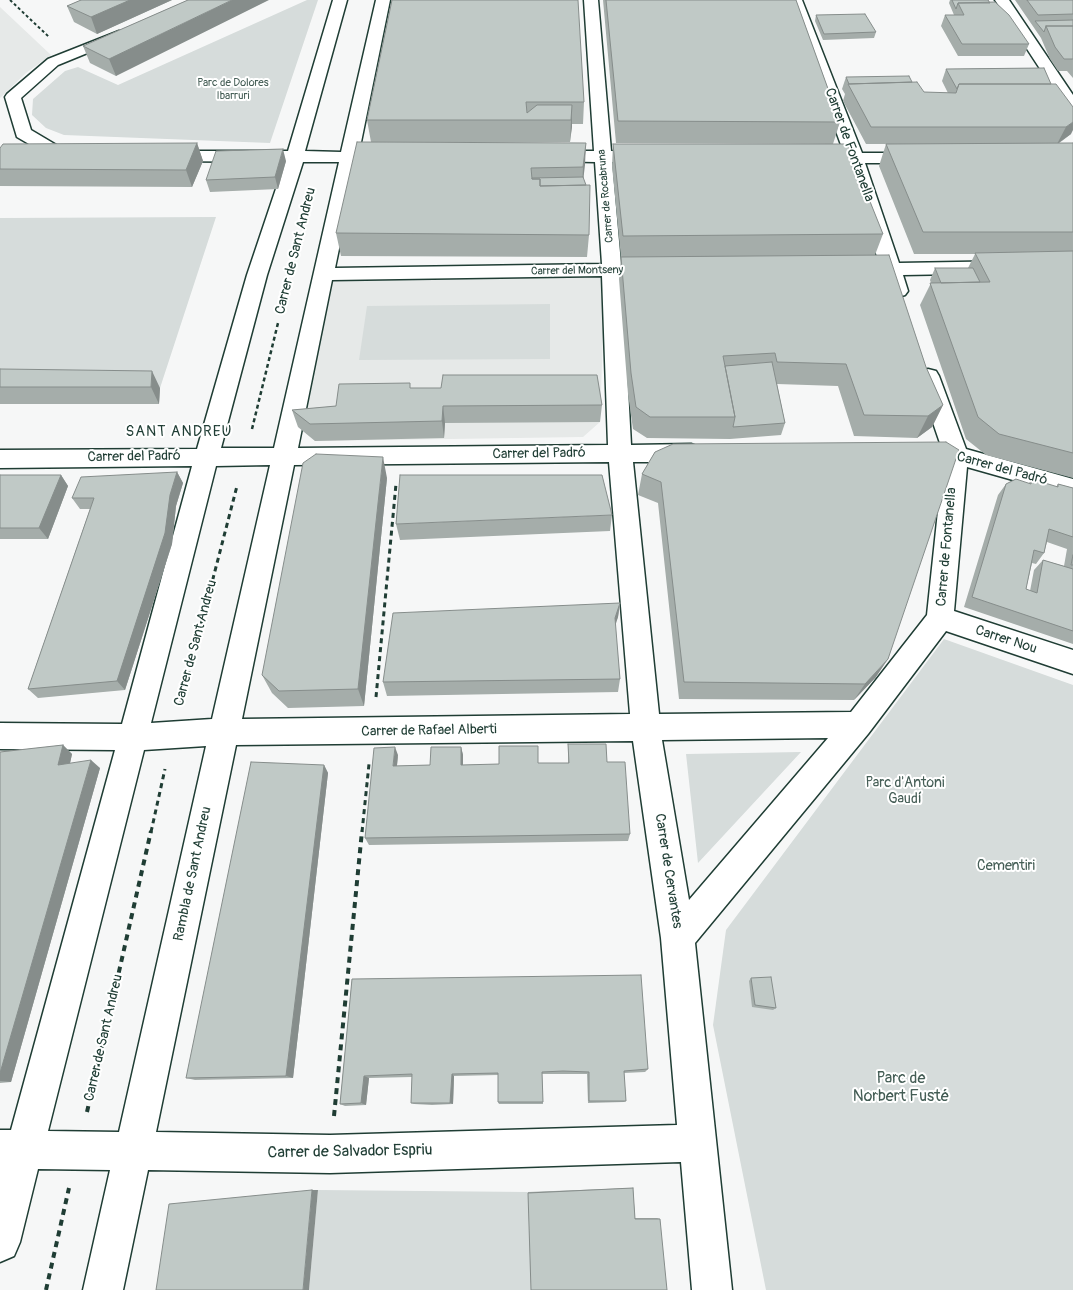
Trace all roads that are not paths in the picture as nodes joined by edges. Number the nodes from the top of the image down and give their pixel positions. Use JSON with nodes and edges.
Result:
{"nodes":[{"id":1,"x":340,"y":0,"type":"edge"},
{"id":2,"x":382,"y":0,"type":"edge"},
{"id":3,"x":591,"y":0,"type":"edge"},
{"id":4,"x":795,"y":0,"type":"edge"},
{"id":5,"x":1002,"y":0,"type":"edge"},
{"id":6,"x":136,"y":28,"type":"edge"},
{"id":7,"x":1073,"y":107,"type":"edge"},
{"id":8,"x":98,"y":155,"type":"edge"},
{"id":9,"x":147,"y":156,"type":"edge"},
{"id":10,"x":385,"y":156,"type":"edge"},
{"id":11,"x":533,"y":156,"type":"edge"},
{"id":12,"x":602,"y":156,"type":"junction"},
{"id":13,"x":295,"y":157,"type":"junction"},
{"id":14,"x":349,"y":157,"type":"junction"},
{"id":15,"x":670,"y":157,"type":"edge"},
{"id":16,"x":797,"y":158,"type":"edge"},
{"id":17,"x":855,"y":158,"type":"junction"},
{"id":18,"x":934,"y":158,"type":"edge"},
{"id":19,"x":1073,"y":266,"type":"edge"},
{"id":20,"x":851,"y":269,"type":"edge"},
{"id":21,"x":890,"y":269,"type":"junction"},
{"id":22,"x":612,"y":270,"type":"junction"},
{"id":23,"x":651,"y":270,"type":"edge"},
{"id":24,"x":322,"y":274,"type":"junction"},
{"id":25,"x":907,"y":316,"type":"edge"},
{"id":26,"x":920,"y":353,"type":"edge"},
{"id":27,"x":620,"y":453,"type":"junction"},
{"id":28,"x":709,"y":453,"type":"edge"},
{"id":29,"x":896,"y":454,"type":"edge"},
{"id":30,"x":956,"y":455,"type":"junction"},
{"id":31,"x":207,"y":456,"type":"junction"},
{"id":32,"x":282,"y":458,"type":"junction"},
{"id":33,"x":0,"y":459,"type":"edge"},
{"id":34,"x":1073,"y":488,"type":"edge"},
{"id":35,"x":940,"y":618,"type":"junction"},
{"id":36,"x":1073,"y":662,"type":"edge"},
{"id":37,"x":858,"y":725,"type":"junction"},
{"id":38,"x":646,"y":729,"type":"junction"},
{"id":39,"x":223,"y":732,"type":"junction"},
{"id":40,"x":0,"y":736,"type":"edge"},
{"id":41,"x":133,"y":737,"type":"junction"},
{"id":42,"x":678,"y":938,"type":"junction"},
{"id":43,"x":699,"y":1143,"type":"junction"},
{"id":44,"x":12,"y":1148,"type":"edge"},
{"id":45,"x":134,"y":1150,"type":"junction"},
{"id":46,"x":0,"y":1242,"type":"edge"},
{"id":47,"x":103,"y":1290,"type":"edge"},
{"id":48,"x":712,"y":1290,"type":"edge"}],
"edges":[{"from":1,"to":13,"type":"street","name":"Carrer de Sant Andreu"},
{"from":2,"to":14,"type":"street","name":"Carrer de Sant Andreu"},
{"from":3,"to":12,"type":"street","name":"Carrer de Rocabruna"},
{"from":4,"to":17,"type":"street","name":"Carrer de Fontanella"},
{"from":5,"to":7,"type":"street"},
{"from":6,"to":8,"type":"street"},
{"from":9,"to":13,"type":"street"},
{"from":10,"to":14,"type":"street"},
{"from":11,"to":12,"type":"street"},
{"from":12,"to":15,"type":"street"},
{"from":12,"to":22,"type":"street","name":"Carrer de Rocabruna"},
{"from":13,"to":14,"type":"street"},
{"from":13,"to":31,"type":"street","name":"Carrer de Sant Andreu"},
{"from":14,"to":24,"type":"street","name":"Carrer de Sant Andreu"},
{"from":16,"to":17,"type":"street"},
{"from":17,"to":18,"type":"street"},
{"from":17,"to":21,"type":"street","name":"Carrer de Fontanella"},
{"from":19,"to":21,"type":"street"},
{"from":20,"to":21,"type":"street"},
{"from":21,"to":25,"type":"street","name":"Carrer de Fontanella"},
{"from":22,"to":23,"type":"street","name":"Carrer del Montseny"},
{"from":22,"to":24,"type":"street","name":"Carrer del Montseny"},
{"from":22,"to":27,"type":"street","name":"Carrer de Rocabruna"},
{"from":24,"to":32,"type":"street","name":"Carrer de Sant Andreu"},
{"from":26,"to":30,"type":"street","name":"Carrer de Fontanella"},
{"from":27,"to":28,"type":"street","name":"Carrer del Padró"},
{"from":27,"to":32,"type":"street","name":"Carrer del Padró"},
{"from":27,"to":38,"type":"street","name":"Carrer de Cervantes"},
{"from":29,"to":30,"type":"street","name":"Carrer del Padró"},
{"from":30,"to":34,"type":"street","name":"Carrer del Padró"},
{"from":30,"to":35,"type":"street","name":"Carrer de Fontanella"},
{"from":31,"to":32,"type":"street","name":"Carrer del Padró"},
{"from":31,"to":33,"type":"street","name":"Carrer del Padró"},
{"from":31,"to":41,"type":"street"},
{"from":32,"to":39,"type":"street","name":"Rambla de Sant Andreu"},
{"from":35,"to":36,"type":"street","name":"Carrer Nou"},
{"from":35,"to":37,"type":"street","name":"Carrer de Fontanella"},
{"from":37,"to":38,"type":"street","name":"Carrer de Rafael Alberti"},
{"from":37,"to":42,"type":"street","name":"Carrer de Fontanella"},
{"from":38,"to":39,"type":"street","name":"Carrer de Rafael Alberti"},
{"from":38,"to":42,"type":"street","name":"Carrer de Cervantes"},
{"from":39,"to":41,"type":"street","name":"Carrer de Rafael Alberti"},
{"from":39,"to":45,"type":"street","name":"Rambla de Sant Andreu"},
{"from":40,"to":41,"type":"street","name":"Carrer de Rafael Alberti"},
{"from":41,"to":44,"type":"street"},
{"from":42,"to":43,"type":"street","name":"Carrer de Cervantes"},
{"from":43,"to":45,"type":"street","name":"Carrer de Salvador Espriu"},
{"from":43,"to":48,"type":"street","name":"Carrer de Cervantes"},
{"from":44,"to":45,"type":"street","name":"Carrer de Salvador Espriu"},
{"from":44,"to":46,"type":"street"},
{"from":45,"to":47,"type":"street","name":"Rambla de Sant Andreu"}]}
